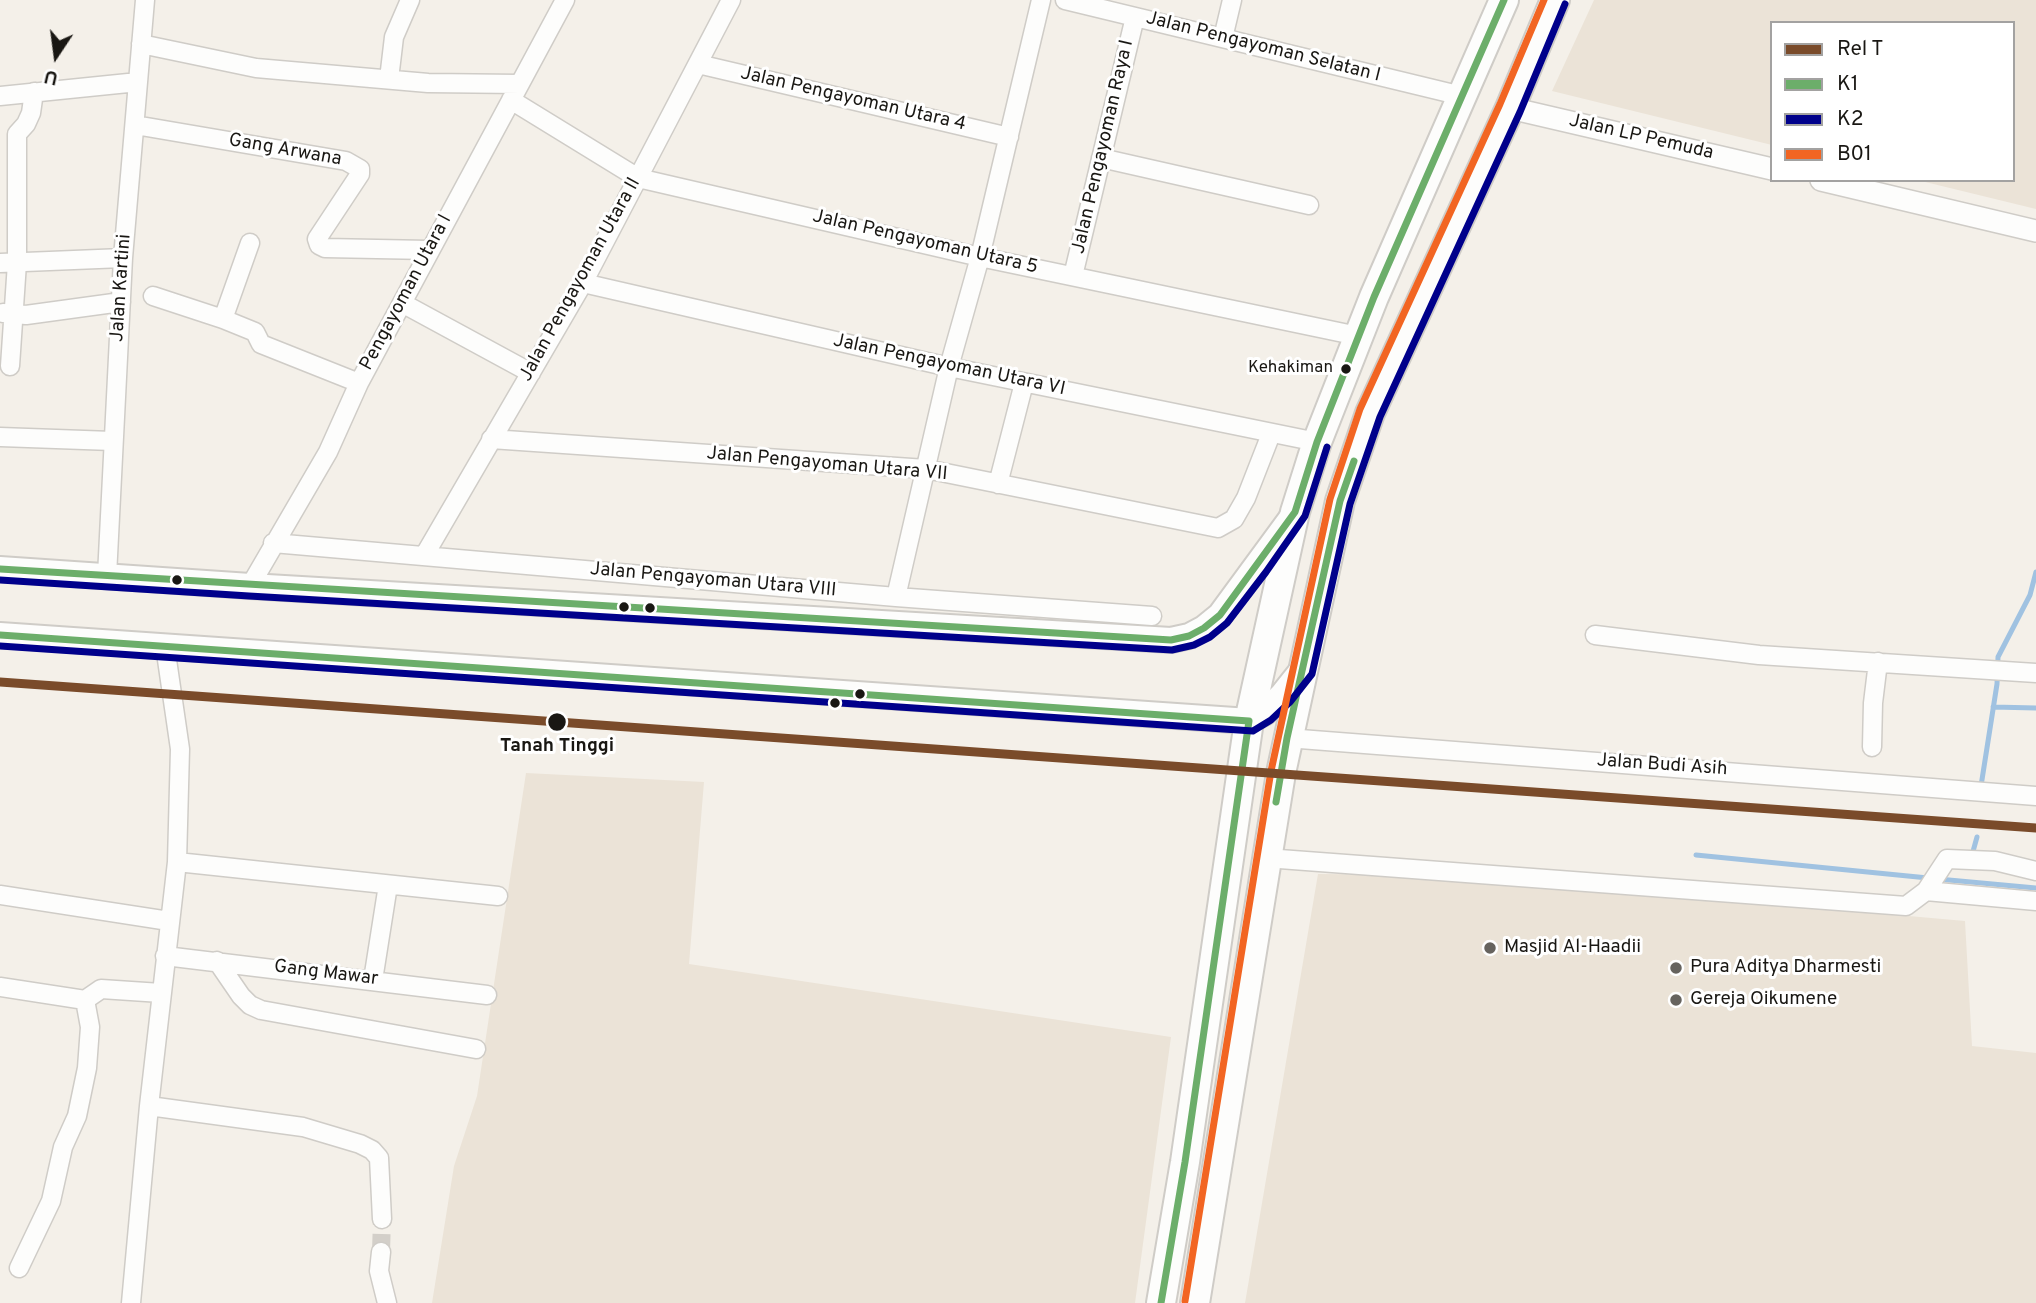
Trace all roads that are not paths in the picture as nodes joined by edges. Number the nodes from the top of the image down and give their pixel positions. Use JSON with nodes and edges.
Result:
{"nodes":[{"id":1,"x":145,"y":0,"type":"edge"},
{"id":2,"x":410,"y":0,"type":"edge"},
{"id":3,"x":565,"y":0,"type":"edge"},
{"id":4,"x":731,"y":0,"type":"edge"},
{"id":5,"x":1041,"y":0,"type":"edge"},
{"id":6,"x":1065,"y":0,"type":"edge"},
{"id":7,"x":1232,"y":0,"type":"edge"},
{"id":8,"x":1504,"y":0,"type":"edge"},
{"id":9,"x":1555,"y":0,"type":"edge"},
{"id":10,"x":1135,"y":17,"type":"junction"},
{"id":11,"x":1223,"y":38,"type":"junction"},
{"id":12,"x":141,"y":44,"type":"junction"},
{"id":13,"x":698,"y":64,"type":"junction"},
{"id":14,"x":389,"y":79,"type":"junction"},
{"id":15,"x":138,"y":82,"type":"junction"},
{"id":16,"x":520,"y":84,"type":"junction"},
{"id":17,"x":34,"y":92,"type":"junction"},
{"id":18,"x":0,"y":96,"type":"edge"},
{"id":19,"x":1462,"y":96,"type":"junction"},
{"id":20,"x":511,"y":100,"type":"junction"},
{"id":21,"x":1510,"y":108,"type":"junction"},
{"id":22,"x":135,"y":125,"type":"junction"},
{"id":23,"x":1009,"y":137,"type":"junction"},
{"id":24,"x":1101,"y":158,"type":"junction"},
{"id":25,"x":1770,"y":169,"type":"edge"},
{"id":26,"x":638,"y":178,"type":"junction"},
{"id":27,"x":1829,"y":182,"type":"edge"},
{"id":28,"x":1309,"y":205,"type":"dead end"},
{"id":29,"x":2036,"y":231,"type":"edge"},
{"id":30,"x":250,"y":243,"type":"dead end"},
{"id":31,"x":429,"y":250,"type":"junction"},
{"id":32,"x":980,"y":257,"type":"junction"},
{"id":33,"x":123,"y":258,"type":"junction"},
{"id":34,"x":8,"y":263,"type":"edge"},
{"id":35,"x":1073,"y":276,"type":"junction"},
{"id":36,"x":583,"y":283,"type":"junction"},
{"id":37,"x":153,"y":296,"type":"dead end"},
{"id":38,"x":121,"y":302,"type":"junction"},
{"id":39,"x":402,"y":303,"type":"junction"},
{"id":40,"x":6,"y":313,"type":"edge"},
{"id":41,"x":223,"y":319,"type":"junction"},
{"id":42,"x":1358,"y":336,"type":"junction"},
{"id":43,"x":10,"y":366,"type":"dead end"},
{"id":44,"x":950,"y":367,"type":"junction"},
{"id":45,"x":531,"y":373,"type":"junction"},
{"id":46,"x":359,"y":383,"type":"junction"},
{"id":47,"x":1024,"y":383,"type":"junction"},
{"id":48,"x":1271,"y":433,"type":"junction"},
{"id":49,"x":0,"y":437,"type":"edge"},
{"id":50,"x":491,"y":439,"type":"junction"},
{"id":51,"x":112,"y":441,"type":"junction"},
{"id":52,"x":1317,"y":442,"type":"junction"},
{"id":53,"x":926,"y":469,"type":"junction"},
{"id":54,"x":998,"y":484,"type":"junction"},
{"id":55,"x":1295,"y":512,"type":"junction"},
{"id":56,"x":273,"y":543,"type":"junction"},
{"id":57,"x":1288,"y":544,"type":"junction"},
{"id":58,"x":1329,"y":554,"type":"junction"},
{"id":59,"x":424,"y":556,"type":"junction"},
{"id":60,"x":0,"y":569,"type":"edge"},
{"id":61,"x":107,"y":576,"type":"junction"},
{"id":62,"x":250,"y":586,"type":"junction"},
{"id":63,"x":897,"y":597,"type":"junction"},
{"id":64,"x":1152,"y":616,"type":"dead end"},
{"id":65,"x":0,"y":635,"type":"edge"},
{"id":66,"x":1595,"y":635,"type":"dead end"},
{"id":67,"x":165,"y":646,"type":"junction"},
{"id":68,"x":1878,"y":662,"type":"junction"},
{"id":69,"x":1302,"y":670,"type":"junction"},
{"id":70,"x":2034,"y":673,"type":"edge"},
{"id":71,"x":1249,"y":722,"type":"junction"},
{"id":72,"x":1287,"y":738,"type":"junction"},
{"id":73,"x":1872,"y":747,"type":"dead end"},
{"id":74,"x":2036,"y":796,"type":"edge"},
{"id":75,"x":1266,"y":858,"type":"junction"},
{"id":76,"x":177,"y":862,"type":"junction"},
{"id":77,"x":2031,"y":870,"type":"edge"},
{"id":78,"x":388,"y":885,"type":"junction"},
{"id":79,"x":1930,"y":886,"type":"junction"},
{"id":80,"x":0,"y":895,"type":"edge"},
{"id":81,"x":498,"y":896,"type":"dead end"},
{"id":82,"x":2027,"y":899,"type":"edge"},
{"id":83,"x":169,"y":921,"type":"junction"},
{"id":84,"x":165,"y":956,"type":"junction"},
{"id":85,"x":217,"y":961,"type":"junction"},
{"id":86,"x":373,"y":980,"type":"junction"},
{"id":87,"x":0,"y":988,"type":"edge"},
{"id":88,"x":161,"y":993,"type":"junction"},
{"id":89,"x":486,"y":995,"type":"dead end"},
{"id":90,"x":85,"y":1000,"type":"junction"},
{"id":91,"x":476,"y":1049,"type":"dead end"},
{"id":92,"x":149,"y":1106,"type":"junction"},
{"id":93,"x":382,"y":1219,"type":"tunnel mouth"},
{"id":94,"x":381,"y":1252,"type":"tunnel mouth"},
{"id":95,"x":19,"y":1268,"type":"dead end"},
{"id":96,"x":131,"y":1303,"type":"edge"},
{"id":97,"x":387,"y":1303,"type":"edge"},
{"id":98,"x":1161,"y":1303,"type":"edge"},
{"id":99,"x":1195,"y":1303,"type":"edge"}],
"edges":[{"from":1,"to":12,"type":"street","name":"Jalan Kartini"},
{"from":2,"to":14,"type":"street"},
{"from":3,"to":16,"type":"street","name":"Pengayoman Utara I"},
{"from":4,"to":13,"type":"street","name":"Jalan Pengayoman Utara II"},
{"from":5,"to":23,"type":"street"},
{"from":6,"to":10,"type":"street","name":"Jalan Pengayoman Selatan I"},
{"from":7,"to":11,"type":"street"},
{"from":8,"to":19,"type":"main road"},
{"from":9,"to":21,"type":"main road"},
{"from":10,"to":11,"type":"street","name":"Jalan Pengayoman Selatan I"},
{"from":10,"to":24,"type":"street","name":"Jalan Pengayoman Raya I"},
{"from":11,"to":19,"type":"street","name":"Jalan Pengayoman Selatan I"},
{"from":12,"to":14,"type":"street"},
{"from":12,"to":15,"type":"street","name":"Jalan Kartini"},
{"from":13,"to":23,"type":"street","name":"Jalan Pengayoman Utara 4"},
{"from":13,"to":26,"type":"street","name":"Jalan Pengayoman Utara II"},
{"from":14,"to":16,"type":"street"},
{"from":15,"to":17,"type":"street"},
{"from":15,"to":22,"type":"street","name":"Jalan Kartini"},
{"from":16,"to":20,"type":"street","name":"Pengayoman Utara I"},
{"from":17,"to":18,"type":"street"},
{"from":17,"to":34,"type":"street"},
{"from":19,"to":42,"type":"main road"},
{"from":20,"to":26,"type":"street","name":"Jalan Pengayoman Utara 5"},
{"from":20,"to":31,"type":"street","name":"Pengayoman Utara I"},
{"from":21,"to":25,"type":"street","name":"Jalan LP Pemuda"},
{"from":21,"to":58,"type":"main road"},
{"from":22,"to":31,"type":"street","name":"Gang Arwana"},
{"from":22,"to":33,"type":"street","name":"Jalan Kartini"},
{"from":23,"to":32,"type":"street"},
{"from":24,"to":28,"type":"street"},
{"from":24,"to":35,"type":"street","name":"Jalan Pengayoman Raya I"},
{"from":26,"to":32,"type":"street","name":"Jalan Pengayoman Utara 5"},
{"from":26,"to":36,"type":"street","name":"Jalan Pengayoman Utara II"},
{"from":27,"to":29,"type":"street"},
{"from":30,"to":41,"type":"street"},
{"from":31,"to":39,"type":"street","name":"Pengayoman Utara I"},
{"from":32,"to":35,"type":"street","name":"Jalan Pengayoman Utara 5"},
{"from":32,"to":44,"type":"street"},
{"from":33,"to":34,"type":"street"},
{"from":33,"to":38,"type":"street","name":"Jalan Kartini"},
{"from":34,"to":40,"type":"street"},
{"from":35,"to":42,"type":"street","name":"Jalan Pengayoman Utara 5"},
{"from":36,"to":44,"type":"street","name":"Jalan Pengayoman Utara VI"},
{"from":36,"to":45,"type":"street","name":"Jalan Pengayoman Utara II"},
{"from":37,"to":41,"type":"street"},
{"from":38,"to":40,"type":"street"},
{"from":38,"to":51,"type":"street","name":"Jalan Kartini"},
{"from":39,"to":45,"type":"street"},
{"from":39,"to":46,"type":"street","name":"Pengayoman Utara I"},
{"from":40,"to":43,"type":"street"},
{"from":41,"to":46,"type":"street"},
{"from":42,"to":52,"type":"main road"},
{"from":44,"to":47,"type":"street","name":"Jalan Pengayoman Utara VI"},
{"from":44,"to":53,"type":"street"},
{"from":45,"to":50,"type":"street","name":"Jalan Pengayoman Utara II"},
{"from":46,"to":56,"type":"street","name":"Pengayoman Utara I"},
{"from":47,"to":48,"type":"street","name":"Jalan Pengayoman Utara VI"},
{"from":47,"to":54,"type":"street"},
{"from":48,"to":52,"type":"street","name":"Jalan Pengayoman Utara VI"},
{"from":48,"to":54,"type":"street","name":"Jalan Pengayoman Utara VII"},
{"from":49,"to":51,"type":"street"},
{"from":50,"to":53,"type":"street","name":"Jalan Pengayoman Utara VII"},
{"from":50,"to":59,"type":"street","name":"Jalan Pengayoman Utara II"},
{"from":51,"to":61,"type":"street","name":"Jalan Kartini"},
{"from":52,"to":55,"type":"main road"},
{"from":53,"to":54,"type":"street","name":"Jalan Pengayoman Utara VII"},
{"from":53,"to":63,"type":"street"},
{"from":55,"to":57,"type":"main road"},
{"from":55,"to":62,"type":"main road"},
{"from":56,"to":59,"type":"street","name":"Jalan Pengayoman Utara VIII"},
{"from":56,"to":62,"type":"street","name":"Pengayoman Utara I"},
{"from":57,"to":58,"type":"main road"},
{"from":57,"to":71,"type":"main road"},
{"from":58,"to":69,"type":"main road"},
{"from":59,"to":63,"type":"street","name":"Jalan Pengayoman Utara VIII"},
{"from":60,"to":61,"type":"main road"},
{"from":61,"to":62,"type":"main road"},
{"from":63,"to":64,"type":"street","name":"Jalan Pengayoman Utara VIII"},
{"from":65,"to":67,"type":"main road"},
{"from":66,"to":68,"type":"street"},
{"from":67,"to":71,"type":"main road"},
{"from":67,"to":76,"type":"street"},
{"from":68,"to":70,"type":"street"},
{"from":68,"to":73,"type":"street"},
{"from":69,"to":71,"type":"main road"},
{"from":69,"to":72,"type":"main road"},
{"from":71,"to":98,"type":"main road"},
{"from":72,"to":74,"type":"street","name":"Jalan Budi Asih"},
{"from":72,"to":75,"type":"main road"},
{"from":75,"to":79,"type":"street"},
{"from":75,"to":99,"type":"main road"},
{"from":76,"to":78,"type":"street"},
{"from":76,"to":83,"type":"street"},
{"from":77,"to":79,"type":"street"},
{"from":77,"to":82,"type":"street"},
{"from":78,"to":81,"type":"street"},
{"from":78,"to":86,"type":"street"},
{"from":79,"to":82,"type":"street"},
{"from":80,"to":83,"type":"street"},
{"from":83,"to":84,"type":"street"},
{"from":84,"to":85,"type":"street","name":"Gang Mawar"},
{"from":84,"to":88,"type":"street"},
{"from":85,"to":86,"type":"street","name":"Gang Mawar"},
{"from":85,"to":91,"type":"street"},
{"from":86,"to":89,"type":"street","name":"Gang Mawar"},
{"from":87,"to":90,"type":"street"},
{"from":88,"to":90,"type":"street"},
{"from":88,"to":92,"type":"street"},
{"from":90,"to":95,"type":"street"},
{"from":92,"to":93,"type":"street"},
{"from":92,"to":96,"type":"street"},
{"from":94,"to":97,"type":"street"}]}
